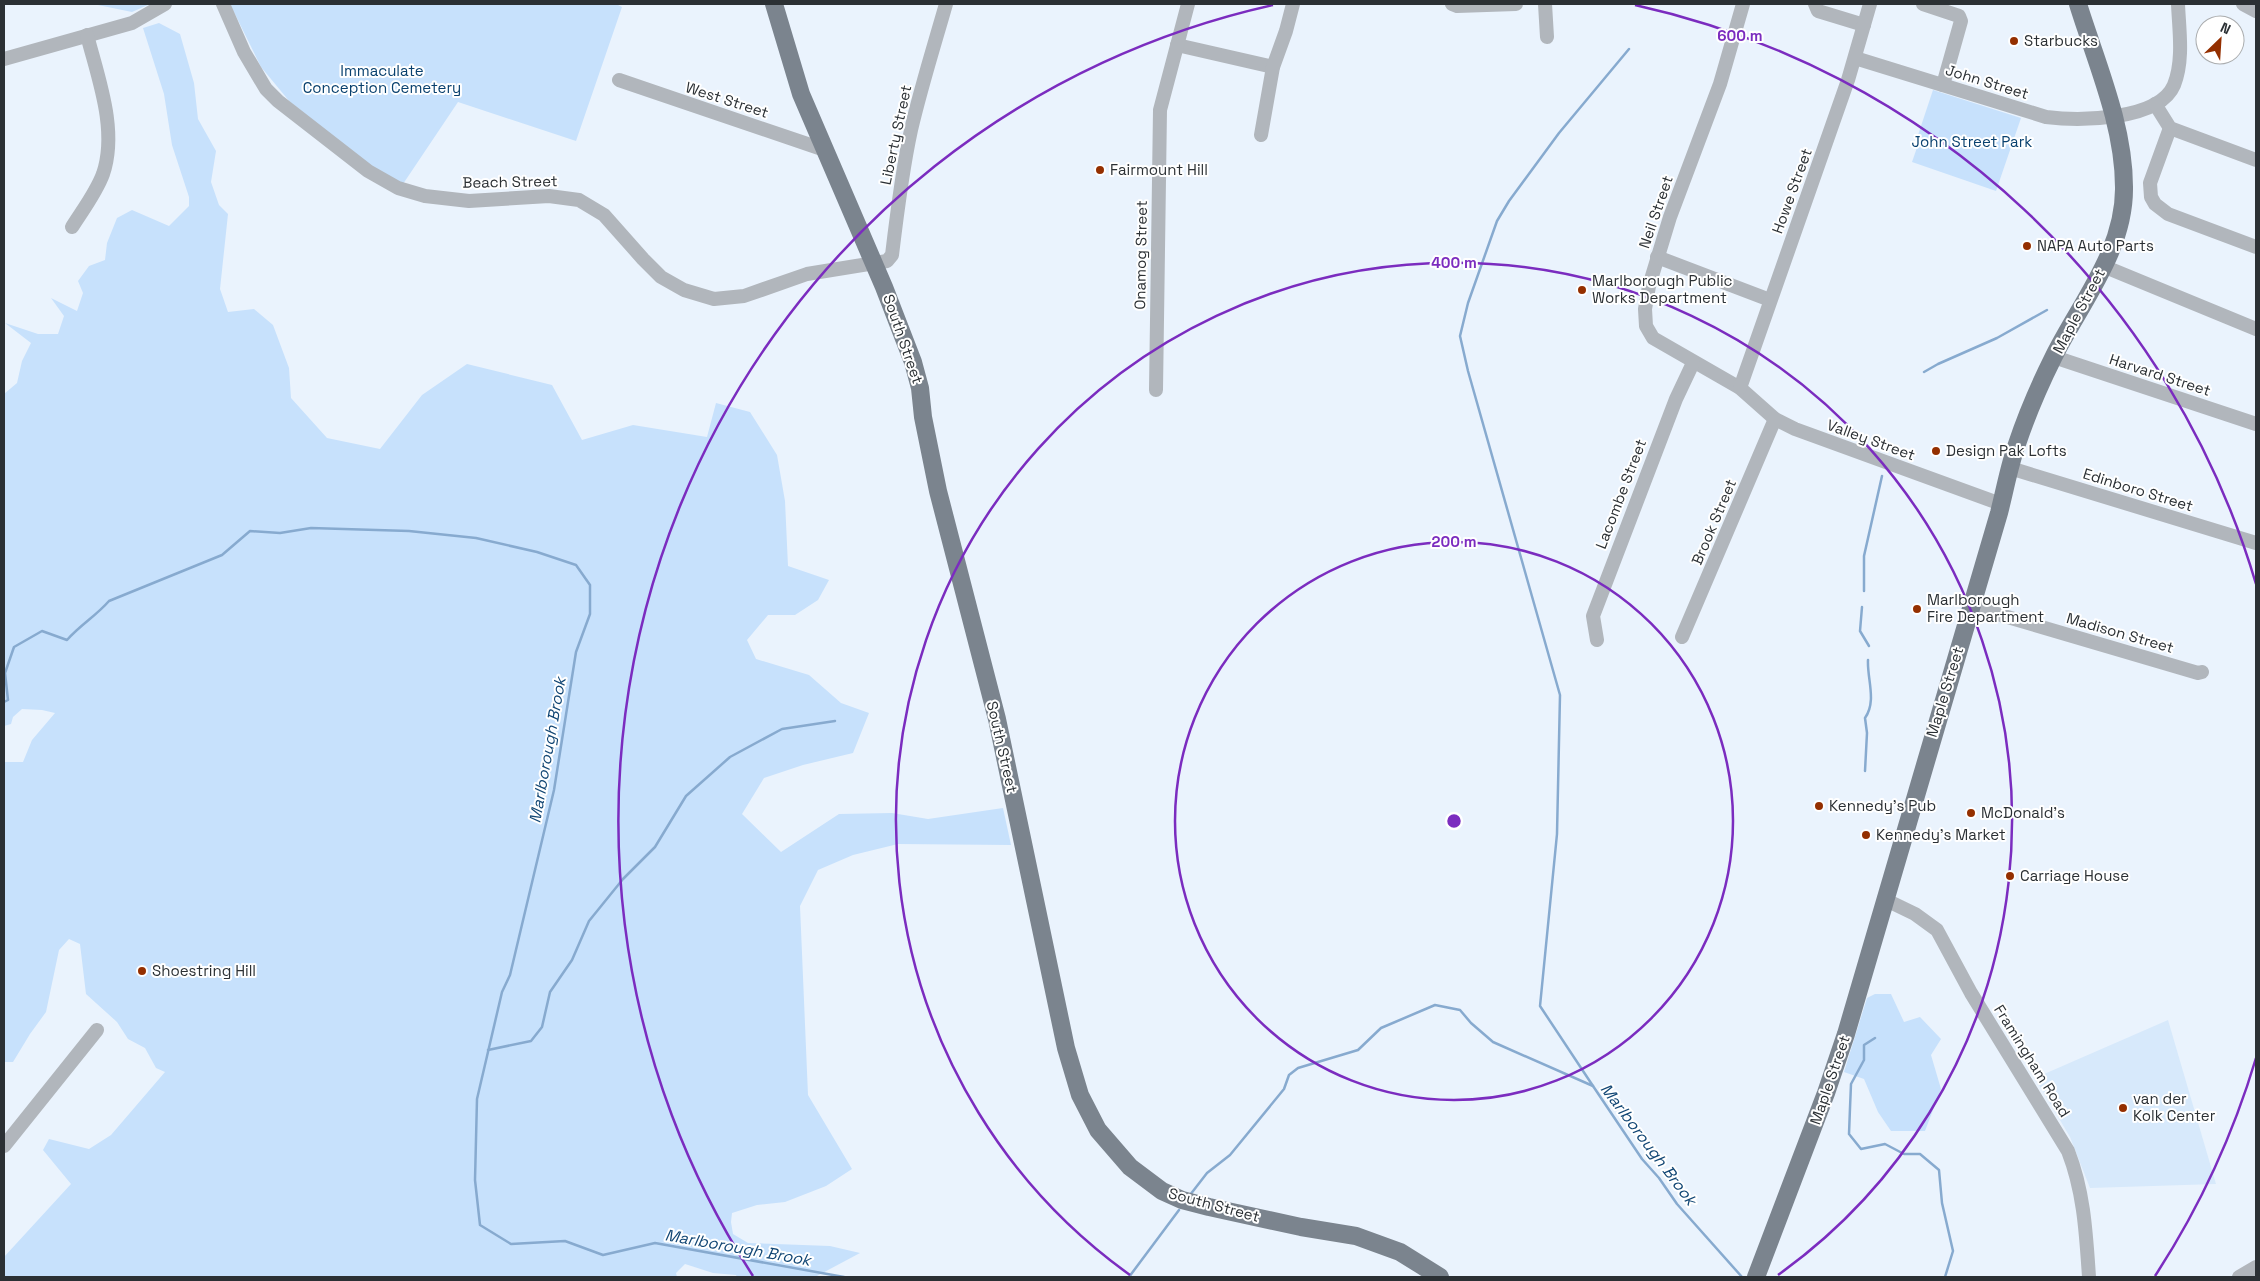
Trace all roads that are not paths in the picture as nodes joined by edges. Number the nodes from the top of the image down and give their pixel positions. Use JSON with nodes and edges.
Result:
{"nodes":[{"id":1,"x":166,"y":4,"type":"edge"},
{"id":2,"x":223,"y":4,"type":"edge"},
{"id":3,"x":774,"y":4,"type":"edge"},
{"id":4,"x":946,"y":4,"type":"edge"},
{"id":5,"x":1188,"y":4,"type":"edge"},
{"id":6,"x":1293,"y":4,"type":"edge"},
{"id":7,"x":1452,"y":4,"type":"edge"},
{"id":8,"x":1516,"y":4,"type":"edge"},
{"id":9,"x":1545,"y":4,"type":"edge"},
{"id":10,"x":1743,"y":4,"type":"edge"},
{"id":11,"x":1815,"y":4,"type":"edge"},
{"id":12,"x":1870,"y":4,"type":"edge"},
{"id":13,"x":1923,"y":4,"type":"edge"},
{"id":14,"x":2078,"y":4,"type":"edge"},
{"id":15,"x":2178,"y":4,"type":"edge"},
{"id":16,"x":2243,"y":4,"type":"edge"},
{"id":17,"x":2256,"y":11,"type":"edge"},
{"id":18,"x":1864,"y":25,"type":"junction"},
{"id":19,"x":87,"y":36,"type":"junction"},
{"id":20,"x":1547,"y":37,"type":"dead end"},
{"id":21,"x":1177,"y":45,"type":"junction"},
{"id":22,"x":1854,"y":58,"type":"junction"},
{"id":23,"x":4,"y":59,"type":"edge"},
{"id":24,"x":1272,"y":66,"type":"junction"},
{"id":25,"x":619,"y":80,"type":"dead end"},
{"id":26,"x":1943,"y":86,"type":"junction"},
{"id":27,"x":2155,"y":104,"type":"junction"},
{"id":28,"x":2113,"y":116,"type":"junction"},
{"id":29,"x":2170,"y":128,"type":"junction"},
{"id":30,"x":1261,"y":134,"type":"dead end"},
{"id":31,"x":825,"y":150,"type":"junction"},
{"id":32,"x":2256,"y":160,"type":"edge"},
{"id":33,"x":72,"y":228,"type":"dead end"},
{"id":34,"x":2256,"y":247,"type":"edge"},
{"id":35,"x":1657,"y":257,"type":"junction"},
{"id":36,"x":874,"y":263,"type":"junction"},
{"id":37,"x":2103,"y":266,"type":"junction"},
{"id":38,"x":1770,"y":300,"type":"junction"},
{"id":39,"x":2256,"y":329,"type":"edge"},
{"id":40,"x":2054,"y":357,"type":"junction"},
{"id":41,"x":1693,"y":363,"type":"junction"},
{"id":42,"x":1740,"y":388,"type":"junction"},
{"id":43,"x":1156,"y":390,"type":"dead end"},
{"id":44,"x":1775,"y":419,"type":"junction"},
{"id":45,"x":2256,"y":424,"type":"edge"},
{"id":46,"x":2010,"y":468,"type":"junction"},
{"id":47,"x":2001,"y":504,"type":"junction"},
{"id":48,"x":2256,"y":543,"type":"edge"},
{"id":49,"x":1970,"y":606,"type":"junction"},
{"id":50,"x":1682,"y":637,"type":"dead end"},
{"id":51,"x":1597,"y":640,"type":"dead end"},
{"id":52,"x":2202,"y":672,"type":"dead end"},
{"id":53,"x":1884,"y":899,"type":"junction"},
{"id":54,"x":97,"y":1030,"type":"dead end"},
{"id":55,"x":4,"y":1146,"type":"edge"},
{"id":56,"x":2256,"y":1267,"type":"edge"},
{"id":57,"x":1440,"y":1277,"type":"edge"},
{"id":58,"x":1756,"y":1277,"type":"edge"},
{"id":59,"x":2088,"y":1277,"type":"edge"},
{"id":60,"x":2239,"y":1277,"type":"edge"}],
"edges":[{"from":1,"to":19,"type":"street"},
{"from":2,"to":36,"type":"street","name":"Beach Street"},
{"from":3,"to":31,"type":"main road","name":"South Street"},
{"from":4,"to":36,"type":"street","name":"Liberty Street"},
{"from":5,"to":21,"type":"street","name":"Onamog Street"},
{"from":6,"to":24,"type":"street"},
{"from":7,"to":8,"type":"street"},
{"from":9,"to":20,"type":"street"},
{"from":10,"to":35,"type":"street","name":"Neil Street"},
{"from":11,"to":18,"type":"street"},
{"from":12,"to":18,"type":"street","name":"Howe Street"},
{"from":13,"to":26,"type":"street"},
{"from":14,"to":28,"type":"main road","name":"Maple Street"},
{"from":15,"to":27,"type":"street"},
{"from":16,"to":17,"type":"street"},
{"from":18,"to":22,"type":"street","name":"Howe Street"},
{"from":19,"to":23,"type":"street"},
{"from":19,"to":33,"type":"street"},
{"from":21,"to":24,"type":"street"},
{"from":21,"to":43,"type":"street","name":"Onamog Street"},
{"from":22,"to":26,"type":"street","name":"John Street"},
{"from":22,"to":38,"type":"street","name":"Howe Street"},
{"from":24,"to":30,"type":"street"},
{"from":25,"to":31,"type":"street","name":"West Street"},
{"from":26,"to":28,"type":"street","name":"John Street"},
{"from":27,"to":28,"type":"street"},
{"from":27,"to":29,"type":"street"},
{"from":28,"to":37,"type":"main road","name":"Maple Street"},
{"from":29,"to":32,"type":"street"},
{"from":29,"to":34,"type":"street"},
{"from":31,"to":36,"type":"main road","name":"South Street"},
{"from":35,"to":38,"type":"street"},
{"from":35,"to":41,"type":"street","name":"Neil Street"},
{"from":36,"to":57,"type":"main road","name":"South Street"},
{"from":37,"to":39,"type":"street"},
{"from":37,"to":40,"type":"main road","name":"Maple Street"},
{"from":38,"to":42,"type":"street","name":"Howe Street"},
{"from":40,"to":45,"type":"street","name":"Harvard Street"},
{"from":40,"to":46,"type":"main road","name":"Maple Street"},
{"from":41,"to":42,"type":"street","name":"Neil Street"},
{"from":41,"to":51,"type":"street","name":"Lacombe Street"},
{"from":42,"to":44,"type":"street","name":"Valley Street"},
{"from":44,"to":47,"type":"street","name":"Valley Street"},
{"from":44,"to":50,"type":"street","name":"Brook Street"},
{"from":46,"to":47,"type":"main road","name":"Maple Street"},
{"from":46,"to":48,"type":"street","name":"Edinboro Street"},
{"from":47,"to":49,"type":"main road","name":"Maple Street"},
{"from":49,"to":52,"type":"street","name":"Madison Street"},
{"from":49,"to":53,"type":"main road","name":"Maple Street"},
{"from":53,"to":58,"type":"main road","name":"Maple Street"},
{"from":53,"to":59,"type":"street","name":"Framingham Road"},
{"from":54,"to":55,"type":"street"},
{"from":56,"to":60,"type":"street"}]}
